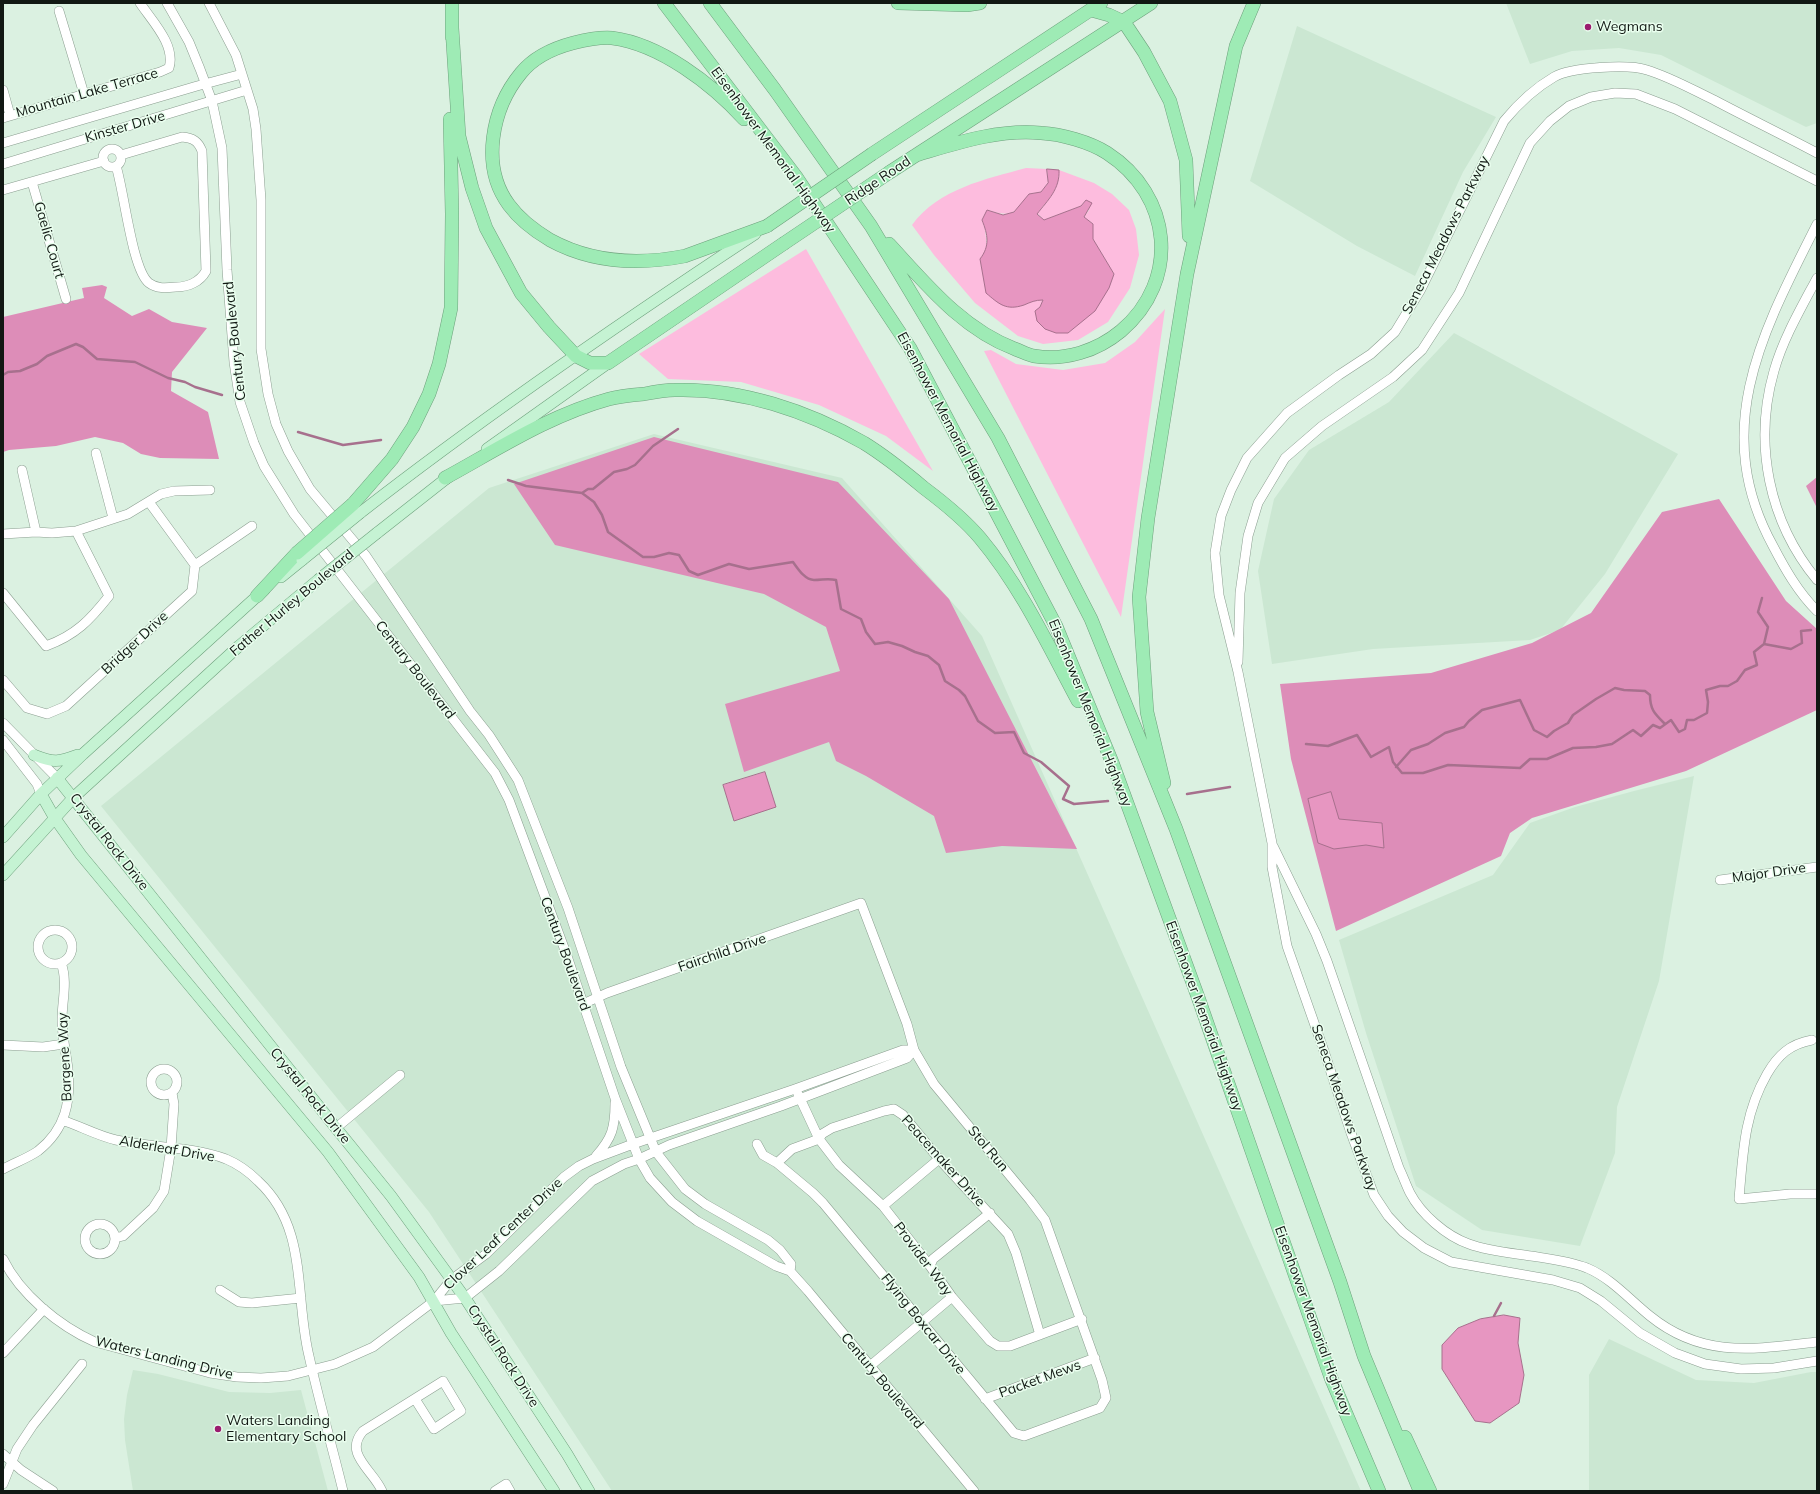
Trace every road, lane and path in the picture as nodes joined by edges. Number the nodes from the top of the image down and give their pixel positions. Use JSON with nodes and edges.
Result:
{"nodes":[{"id":1,"x":140,"y":3,"type":"edge"},
{"id":2,"x":167,"y":3,"type":"edge"},
{"id":3,"x":210,"y":3,"type":"edge"},
{"id":4,"x":452,"y":3,"type":"edge"},
{"id":5,"x":664,"y":3,"type":"edge"},
{"id":6,"x":710,"y":3,"type":"edge"},
{"id":7,"x":898,"y":3,"type":"edge"},
{"id":8,"x":980,"y":3,"type":"edge"},
{"id":9,"x":1151,"y":3,"type":"edge"},
{"id":10,"x":1254,"y":3,"type":"edge"},
{"id":11,"x":1096,"y":6,"type":"edge"},
{"id":12,"x":60,"y":11,"type":"dead end"},
{"id":13,"x":1124,"y":22,"type":"junction"},
{"id":14,"x":452,"y":28,"type":"junction"},
{"id":15,"x":242,"y":74,"type":"junction"},
{"id":16,"x":206,"y":83,"type":"junction"},
{"id":17,"x":3,"y":90,"type":"edge"},
{"id":18,"x":248,"y":90,"type":"junction"},
{"id":19,"x":84,"y":94,"type":"junction"},
{"id":20,"x":212,"y":101,"type":"junction"},
{"id":21,"x":7,"y":117,"type":"edge"},
{"id":22,"x":105,"y":132,"type":"junction"},
{"id":23,"x":3,"y":143,"type":"edge"},
{"id":24,"x":110,"y":149,"type":"junction"},
{"id":25,"x":1817,"y":153,"type":"edge"},
{"id":26,"x":916,"y":155,"type":"junction"},
{"id":27,"x":121,"y":156,"type":"junction"},
{"id":28,"x":104,"y":160,"type":"junction"},
{"id":29,"x":3,"y":164,"type":"edge"},
{"id":30,"x":116,"y":166,"type":"junction"},
{"id":31,"x":797,"y":178,"type":"junction"},
{"id":32,"x":1817,"y":181,"type":"edge"},
{"id":33,"x":32,"y":182,"type":"junction"},
{"id":34,"x":3,"y":190,"type":"edge"},
{"id":35,"x":1817,"y":224,"type":"edge"},
{"id":36,"x":767,"y":226,"type":"junction"},
{"id":37,"x":871,"y":226,"type":"junction"},
{"id":38,"x":1187,"y":274,"type":"junction"},
{"id":39,"x":1817,"y":278,"type":"edge"},
{"id":40,"x":66,"y":299,"type":"dead end"},
{"id":41,"x":576,"y":356,"type":"junction"},
{"id":42,"x":608,"y":363,"type":"junction"},
{"id":43,"x":96,"y":453,"type":"dead end"},
{"id":44,"x":22,"y":470,"type":"dead end"},
{"id":45,"x":445,"y":478,"type":"junction"},
{"id":46,"x":210,"y":490,"type":"dead end"},
{"id":47,"x":149,"y":502,"type":"junction"},
{"id":48,"x":357,"y":508,"type":"junction"},
{"id":49,"x":113,"y":518,"type":"junction"},
{"id":50,"x":252,"y":526,"type":"dead end"},
{"id":51,"x":76,"y":531,"type":"junction"},
{"id":52,"x":36,"y":532,"type":"junction"},
{"id":53,"x":3,"y":534,"type":"edge"},
{"id":54,"x":195,"y":565,"type":"junction"},
{"id":55,"x":1817,"y":580,"type":"edge"},
{"id":56,"x":3,"y":593,"type":"edge"},
{"id":57,"x":257,"y":596,"type":"joint"},
{"id":58,"x":1817,"y":611,"type":"edge"},
{"id":59,"x":1238,"y":672,"type":"junction"},
{"id":60,"x":3,"y":680,"type":"edge"},
{"id":61,"x":3,"y":723,"type":"edge"},
{"id":62,"x":3,"y":740,"type":"edge"},
{"id":63,"x":83,"y":754,"type":"junction"},
{"id":64,"x":34,"y":755,"type":"junction"},
{"id":65,"x":1112,"y":762,"type":"junction"},
{"id":66,"x":57,"y":778,"type":"junction"},
{"id":67,"x":41,"y":794,"type":"junction"},
{"id":68,"x":74,"y":797,"type":"junction"},
{"id":69,"x":54,"y":817,"type":"junction"},
{"id":70,"x":1176,"y":829,"type":"junction"},
{"id":71,"x":3,"y":837,"type":"edge"},
{"id":72,"x":1272,"y":843,"type":"junction"},
{"id":73,"x":1817,"y":866,"type":"edge"},
{"id":74,"x":3,"y":875,"type":"edge"},
{"id":75,"x":1720,"y":880,"type":"dead end"},
{"id":76,"x":861,"y":903,"type":"joint"},
{"id":77,"x":61,"y":963,"type":"dead end"},
{"id":78,"x":598,"y":996,"type":"junction"},
{"id":79,"x":583,"y":1004,"type":"junction"},
{"id":80,"x":1812,"y":1040,"type":"dead end"},
{"id":81,"x":64,"y":1044,"type":"junction"},
{"id":82,"x":3,"y":1045,"type":"edge"},
{"id":83,"x":914,"y":1050,"type":"junction"},
{"id":84,"x":400,"y":1075,"type":"dead end"},
{"id":85,"x":795,"y":1089,"type":"junction"},
{"id":86,"x":172,"y":1093,"type":"dead end"},
{"id":87,"x":615,"y":1098,"type":"junction"},
{"id":88,"x":801,"y":1098,"type":"junction"},
{"id":89,"x":62,"y":1120,"type":"junction"},
{"id":90,"x":336,"y":1128,"type":"junction"},
{"id":91,"x":650,"y":1139,"type":"junction"},
{"id":92,"x":819,"y":1139,"type":"junction"},
{"id":93,"x":632,"y":1144,"type":"junction"},
{"id":94,"x":757,"y":1144,"type":"dead end"},
{"id":95,"x":171,"y":1148,"type":"junction"},
{"id":96,"x":656,"y":1152,"type":"junction"},
{"id":97,"x":593,"y":1159,"type":"junction"},
{"id":98,"x":639,"y":1159,"type":"junction"},
{"id":99,"x":939,"y":1159,"type":"junction"},
{"id":100,"x":777,"y":1163,"type":"junction"},
{"id":101,"x":3,"y":1169,"type":"edge"},
{"id":102,"x":1817,"y":1194,"type":"edge"},
{"id":103,"x":883,"y":1206,"type":"junction"},
{"id":104,"x":990,"y":1213,"type":"junction"},
{"id":105,"x":115,"y":1238,"type":"dead end"},
{"id":106,"x":3,"y":1259,"type":"edge"},
{"id":107,"x":930,"y":1266,"type":"junction"},
{"id":108,"x":790,"y":1271,"type":"junction"},
{"id":109,"x":451,"y":1280,"type":"junction"},
{"id":110,"x":220,"y":1290,"type":"dead end"},
{"id":111,"x":952,"y":1297,"type":"junction"},
{"id":112,"x":301,"y":1298,"type":"junction"},
{"id":113,"x":465,"y":1298,"type":"junction"},
{"id":114,"x":434,"y":1301,"type":"junction"},
{"id":115,"x":44,"y":1309,"type":"junction"},
{"id":116,"x":1082,"y":1319,"type":"junction"},
{"id":117,"x":922,"y":1322,"type":"junction"},
{"id":118,"x":1040,"y":1335,"type":"junction"},
{"id":119,"x":1817,"y":1342,"type":"edge"},
{"id":120,"x":3,"y":1353,"type":"edge"},
{"id":121,"x":1364,"y":1356,"type":"junction"},
{"id":122,"x":1095,"y":1358,"type":"junction"},
{"id":123,"x":1817,"y":1361,"type":"edge"},
{"id":124,"x":82,"y":1364,"type":"dead end"},
{"id":125,"x":870,"y":1366,"type":"junction"},
{"id":126,"x":312,"y":1370,"type":"junction"},
{"id":127,"x":1106,"y":1398,"type":"joint"},
{"id":128,"x":415,"y":1399,"type":"junction"},
{"id":129,"x":985,"y":1399,"type":"junction"},
{"id":130,"x":3,"y":1454,"type":"edge"},
{"id":131,"x":12,"y":1462,"type":"junction"},
{"id":132,"x":3,"y":1484,"type":"edge"},
{"id":133,"x":53,"y":1491,"type":"edge"},
{"id":134,"x":343,"y":1491,"type":"edge"},
{"id":135,"x":382,"y":1491,"type":"edge"},
{"id":136,"x":495,"y":1491,"type":"edge"},
{"id":137,"x":510,"y":1491,"type":"edge"},
{"id":138,"x":554,"y":1491,"type":"edge"},
{"id":139,"x":589,"y":1491,"type":"edge"},
{"id":140,"x":974,"y":1491,"type":"edge"},
{"id":141,"x":1379,"y":1491,"type":"edge"},
{"id":142,"x":1420,"y":1491,"type":"edge"},
{"id":143,"x":1430,"y":1491,"type":"edge"}],
"edges":[{"from":1,"to":19,"type":"street","name":"Mountain Lake Terrace"},
{"from":2,"to":16,"type":"street","name":"Century Boulevard"},
{"from":3,"to":15,"type":"street","name":"Century Boulevard"},
{"from":4,"to":14,"type":"highway"},
{"from":5,"to":31,"type":"highway","name":"Eisenhower Memorial Highway"},
{"from":6,"to":37,"type":"highway"},
{"from":7,"to":8,"type":"highway"},
{"from":9,"to":13,"type":"highway","name":"Ridge Road"},
{"from":10,"to":38,"type":"highway"},
{"from":11,"to":13,"type":"highway"},
{"from":11,"to":36,"type":"highway","name":"Ridge Road","bridge":true},
{"from":12,"to":19,"type":"street"},
{"from":13,"to":26,"type":"highway","name":"Ridge Road"},
{"from":13,"to":38,"type":"highway"},
{"from":14,"to":41,"type":"highway"},
{"from":14,"to":48,"type":"highway"},
{"from":15,"to":16,"type":"street","name":"Kinster Drive"},
{"from":15,"to":18,"type":"street","name":"Century Boulevard"},
{"from":16,"to":20,"type":"street","name":"Century Boulevard"},
{"from":16,"to":23,"type":"street","name":"Kinster Drive"},
{"from":17,"to":21,"type":"street"},
{"from":18,"to":20,"type":"street","name":"Kinster Drive"},
{"from":18,"to":78,"type":"street","name":"Century Boulevard"},
{"from":19,"to":21,"type":"street","name":"Mountain Lake Terrace"},
{"from":20,"to":22,"type":"street","name":"Kinster Drive"},
{"from":20,"to":79,"type":"street","name":"Century Boulevard"},
{"from":22,"to":24,"type":"street"},
{"from":22,"to":29,"type":"street","name":"Kinster Drive"},
{"from":24,"to":27,"type":"street"},
{"from":24,"to":28,"type":"street"},
{"from":25,"to":59,"type":"street","name":"Seneca Meadows Parkway"},
{"from":26,"to":37,"type":"highway"},
{"from":26,"to":42,"type":"highway","name":"Ridge Road","bridge":true},
{"from":27,"to":30,"type":"street"},
{"from":27,"to":30,"type":"street"},
{"from":28,"to":30,"type":"street"},
{"from":28,"to":33,"type":"street"},
{"from":31,"to":36,"type":"highway"},
{"from":31,"to":65,"type":"highway","name":"Eisenhower Memorial Highway"},
{"from":32,"to":59,"type":"street","name":"Seneca Meadows Parkway"},
{"from":33,"to":34,"type":"street"},
{"from":33,"to":40,"type":"street","name":"Gaelic Court"},
{"from":35,"to":58,"type":"street"},
{"from":36,"to":41,"type":"main road","name":"Ridge Road"},
{"from":37,"to":70,"type":"highway"},
{"from":38,"to":70,"type":"highway"},
{"from":39,"to":55,"type":"street"},
{"from":41,"to":42,"type":"highway"},
{"from":41,"to":48,"type":"main road"},
{"from":42,"to":45,"type":"main road","name":"Father Hurley Boulevard"},
{"from":43,"to":49,"type":"street"},
{"from":44,"to":52,"type":"street"},
{"from":45,"to":65,"type":"highway"},
{"from":45,"to":68,"type":"main road","name":"Father Hurley Boulevard","bridge":true},
{"from":46,"to":47,"type":"street"},
{"from":47,"to":49,"type":"street"},
{"from":47,"to":54,"type":"street"},
{"from":48,"to":57,"type":"highway","bridge":true},
{"from":49,"to":51,"type":"street"},
{"from":50,"to":54,"type":"street"},
{"from":51,"to":52,"type":"street"},
{"from":51,"to":56,"type":"street"},
{"from":52,"to":53,"type":"street"},
{"from":54,"to":60,"type":"street","name":"Bridger Drive"},
{"from":57,"to":63,"type":"main road","name":"Father Hurley Boulevard"},
{"from":59,"to":72,"type":"street","name":"Seneca Meadows Parkway"},
{"from":61,"to":64,"type":"street","name":"Crystal Rock Drive"},
{"from":62,"to":67,"type":"street","name":"Crystal Rock Drive"},
{"from":63,"to":64,"type":"main road"},
{"from":63,"to":66,"type":"main road","name":"Father Hurley Boulevard"},
{"from":64,"to":66,"type":"street","name":"Crystal Rock Drive"},
{"from":65,"to":141,"type":"highway","name":"Eisenhower Memorial Highway"},
{"from":66,"to":67,"type":"main road","name":"Father Hurley Boulevard"},
{"from":66,"to":68,"type":"main road","name":"Crystal Rock Drive"},
{"from":67,"to":69,"type":"main road","name":"Crystal Rock Drive"},
{"from":67,"to":71,"type":"main road","name":"Father Hurley Boulevard"},
{"from":68,"to":69,"type":"main road","name":"Father Hurley Boulevard"},
{"from":68,"to":90,"type":"main road","name":"Crystal Rock Drive"},
{"from":69,"to":74,"type":"main road","name":"Father Hurley Boulevard"},
{"from":69,"to":114,"type":"main road","name":"Crystal Rock Drive"},
{"from":70,"to":121,"type":"highway"},
{"from":72,"to":119,"type":"street","name":"Seneca Meadows Parkway"},
{"from":72,"to":123,"type":"street","name":"Seneca Meadows Parkway"},
{"from":73,"to":75,"type":"street","name":"Major Drive"},
{"from":76,"to":78,"type":"street","name":"Fairchild Drive"},
{"from":76,"to":83,"type":"street","name":"Stol Run"},
{"from":77,"to":81,"type":"street","name":"Bargene Way"},
{"from":78,"to":79,"type":"street","name":"Fairchild Drive"},
{"from":78,"to":91,"type":"street","name":"Century Boulevard"},
{"from":79,"to":87,"type":"street","name":"Century Boulevard"},
{"from":80,"to":102,"type":"street"},
{"from":81,"to":82,"type":"street"},
{"from":81,"to":89,"type":"street","name":"Bargene Way"},
{"from":83,"to":85,"type":"street","name":"Clover Leaf Center Drive"},
{"from":83,"to":88,"type":"street","name":"Clover Leaf Center Drive"},
{"from":83,"to":116,"type":"street","name":"Stol Run"},
{"from":84,"to":90,"type":"street"},
{"from":85,"to":88,"type":"street","name":"Provider Way"},
{"from":85,"to":91,"type":"street","name":"Clover Leaf Center Drive"},
{"from":86,"to":95,"type":"street"},
{"from":87,"to":93,"type":"street","name":"Century Boulevard"},
{"from":87,"to":97,"type":"street"},
{"from":88,"to":92,"type":"street","name":"Provider Way"},
{"from":88,"to":96,"type":"street","name":"Clover Leaf Center Drive"},
{"from":89,"to":95,"type":"street","name":"Alderleaf Drive"},
{"from":89,"to":101,"type":"street","name":"Bargene Way"},
{"from":90,"to":109,"type":"main road","name":"Crystal Rock Drive"},
{"from":91,"to":93,"type":"street","name":"Clover Leaf Center Drive"},
{"from":91,"to":96,"type":"street","name":"Century Boulevard"},
{"from":92,"to":99,"type":"street","name":"Peacemaker Drive"},
{"from":92,"to":100,"type":"street","name":"Peacemaker Drive"},
{"from":92,"to":103,"type":"street","name":"Provider Way"},
{"from":93,"to":97,"type":"street","name":"Clover Leaf Center Drive"},
{"from":93,"to":98,"type":"street","name":"Century Boulevard"},
{"from":94,"to":100,"type":"street","name":"Flying Boxcar Drive"},
{"from":95,"to":105,"type":"street"},
{"from":95,"to":112,"type":"street","name":"Alderleaf Drive"},
{"from":96,"to":98,"type":"street","name":"Clover Leaf Center Drive"},
{"from":96,"to":108,"type":"street","name":"Century Boulevard"},
{"from":97,"to":109,"type":"street","name":"Clover Leaf Center Drive"},
{"from":98,"to":108,"type":"street","name":"Century Boulevard"},
{"from":98,"to":113,"type":"street","name":"Clover Leaf Center Drive"},
{"from":99,"to":103,"type":"street"},
{"from":99,"to":104,"type":"street","name":"Peacemaker Drive"},
{"from":100,"to":117,"type":"street","name":"Flying Boxcar Drive"},
{"from":103,"to":107,"type":"street","name":"Provider Way"},
{"from":104,"to":107,"type":"street"},
{"from":104,"to":118,"type":"street","name":"Peacemaker Drive"},
{"from":106,"to":115,"type":"street","name":"Waters Landing Drive"},
{"from":107,"to":111,"type":"street","name":"Provider Way"},
{"from":108,"to":125,"type":"street","name":"Century Boulevard"},
{"from":109,"to":113,"type":"main road","name":"Crystal Rock Drive"},
{"from":109,"to":114,"type":"street","name":"Clover Leaf Center Drive"},
{"from":110,"to":112,"type":"street"},
{"from":111,"to":117,"type":"street"},
{"from":111,"to":118,"type":"street","name":"Provider Way"},
{"from":112,"to":126,"type":"street","name":"Alderleaf Drive"},
{"from":113,"to":114,"type":"street","name":"Clover Leaf Center Drive"},
{"from":113,"to":139,"type":"main road","name":"Crystal Rock Drive"},
{"from":114,"to":126,"type":"street","name":"Waters Landing Drive"},
{"from":114,"to":138,"type":"main road","name":"Crystal Rock Drive"},
{"from":115,"to":120,"type":"street"},
{"from":115,"to":126,"type":"street","name":"Waters Landing Drive"},
{"from":116,"to":118,"type":"street","name":"Provider Way"},
{"from":116,"to":122,"type":"street","name":"Stol Run"},
{"from":117,"to":125,"type":"street"},
{"from":117,"to":129,"type":"street","name":"Flying Boxcar Drive"},
{"from":121,"to":142,"type":"highway"},
{"from":121,"to":143,"type":"highway"},
{"from":122,"to":127,"type":"street","name":"Stol Run"},
{"from":122,"to":129,"type":"street","name":"Packet Mews"},
{"from":124,"to":131,"type":"street"},
{"from":125,"to":140,"type":"street","name":"Century Boulevard"},
{"from":126,"to":134,"type":"street","name":"Alderleaf Drive"},
{"from":127,"to":129,"type":"street","name":"Flying Boxcar Drive"},
{"from":128,"to":128,"type":"street"},
{"from":128,"to":135,"type":"street"},
{"from":130,"to":131,"type":"street"},
{"from":131,"to":132,"type":"street"},
{"from":131,"to":133,"type":"street"},
{"from":136,"to":137,"type":"street"}]}
